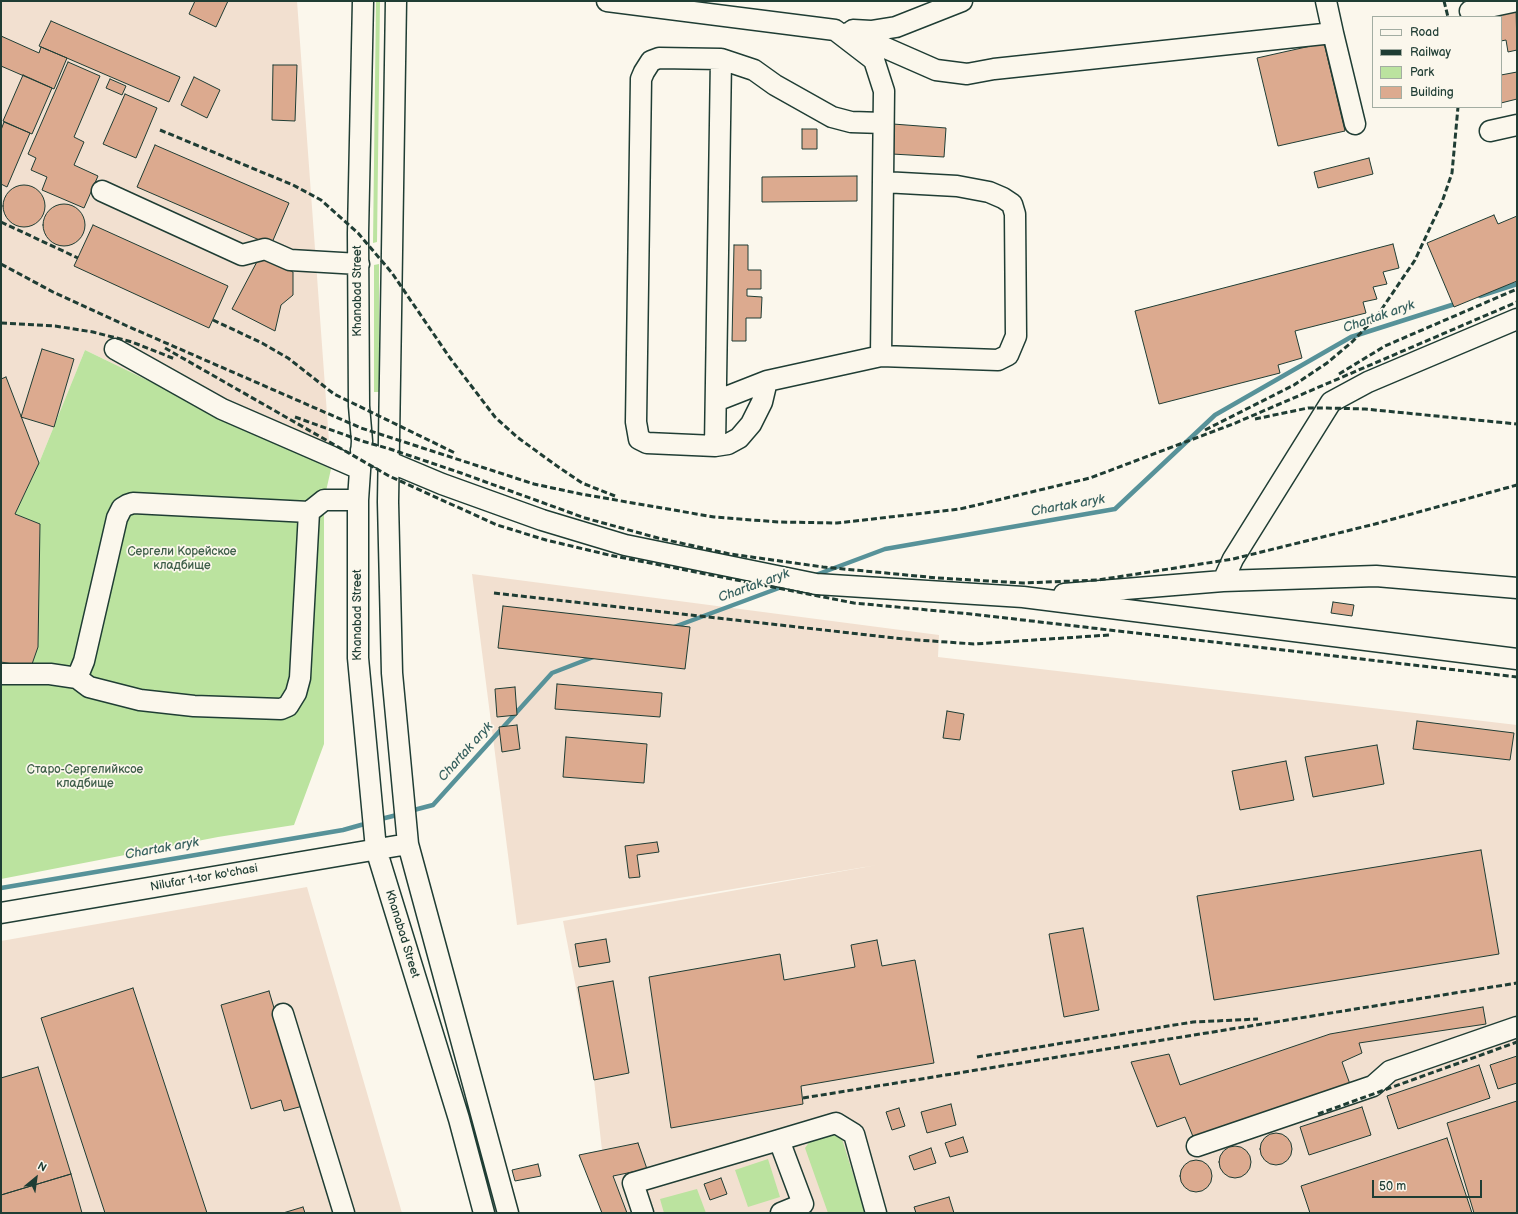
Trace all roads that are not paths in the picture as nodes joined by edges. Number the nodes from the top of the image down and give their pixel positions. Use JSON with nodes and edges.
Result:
{"nodes":[{"id":1,"x":363,"y":1,"type":"edge"},
{"id":2,"x":396,"y":1,"type":"edge"},
{"id":3,"x":606,"y":1,"type":"edge"},
{"id":4,"x":962,"y":1,"type":"edge"},
{"id":5,"x":1326,"y":1,"type":"edge"},
{"id":6,"x":1517,"y":1,"type":"edge"},
{"id":7,"x":1470,"y":11,"type":"dead end"},
{"id":8,"x":835,"y":30,"type":"junction"},
{"id":9,"x":1333,"y":33,"type":"junction"},
{"id":10,"x":721,"y":59,"type":"junction"},
{"id":11,"x":884,"y":123,"type":"junction"},
{"id":12,"x":1356,"y":124,"type":"dead end"},
{"id":13,"x":1517,"y":125,"type":"edge"},
{"id":14,"x":1490,"y":132,"type":"dead end"},
{"id":15,"x":883,"y":182,"type":"junction"},
{"id":16,"x":102,"y":192,"type":"dead end"},
{"id":17,"x":358,"y":264,"type":"junction"},
{"id":18,"x":1517,"y":319,"type":"edge"},
{"id":19,"x":115,"y":349,"type":"dead end"},
{"id":20,"x":881,"y":356,"type":"junction"},
{"id":21,"x":767,"y":381,"type":"junction"},
{"id":22,"x":716,"y":401,"type":"junction"},
{"id":23,"x":715,"y":446,"type":"junction"},
{"id":24,"x":361,"y":450,"type":"junction"},
{"id":25,"x":389,"y":461,"type":"junction"},
{"id":26,"x":360,"y":469,"type":"junction"},
{"id":27,"x":358,"y":500,"type":"junction"},
{"id":28,"x":309,"y":512,"type":"junction"},
{"id":29,"x":1223,"y":581,"type":"junction"},
{"id":30,"x":1517,"y":588,"type":"edge"},
{"id":31,"x":1023,"y":597,"type":"junction"},
{"id":32,"x":1517,"y":659,"type":"edge"},
{"id":33,"x":1,"y":674,"type":"edge"},
{"id":34,"x":77,"y":678,"type":"junction"},
{"id":35,"x":408,"y":844,"type":"junction"},
{"id":36,"x":376,"y":849,"type":"junction"},
{"id":37,"x":1,"y":913,"type":"edge"},
{"id":38,"x":283,"y":1014,"type":"dead end"},
{"id":39,"x":1517,"y":1027,"type":"edge"},
{"id":40,"x":480,"y":1114,"type":"junction"},
{"id":41,"x":459,"y":1119,"type":"junction"},
{"id":42,"x":779,"y":1140,"type":"junction"},
{"id":43,"x":1197,"y":1146,"type":"dead end"},
{"id":44,"x":805,"y":1209,"type":"edge"},
{"id":45,"x":344,"y":1213,"type":"edge"},
{"id":46,"x":484,"y":1213,"type":"edge"},
{"id":47,"x":508,"y":1213,"type":"edge"},
{"id":48,"x":643,"y":1213,"type":"edge"},
{"id":49,"x":781,"y":1213,"type":"edge"},
{"id":50,"x":876,"y":1213,"type":"edge"}],
"edges":[{"from":1,"to":17,"type":"street","name":"Khanabad Street"},
{"from":2,"to":25,"type":"street"},
{"from":3,"to":8,"type":"street"},
{"from":4,"to":8,"type":"street"},
{"from":5,"to":9,"type":"street"},
{"from":6,"to":7,"type":"street"},
{"from":8,"to":9,"type":"street"},
{"from":8,"to":11,"type":"street"},
{"from":9,"to":12,"type":"street"},
{"from":10,"to":11,"type":"street"},
{"from":10,"to":22,"type":"street"},
{"from":10,"to":23,"type":"street"},
{"from":11,"to":15,"type":"street"},
{"from":13,"to":14,"type":"street"},
{"from":15,"to":20,"type":"street"},
{"from":15,"to":20,"type":"street"},
{"from":16,"to":17,"type":"street"},
{"from":17,"to":24,"type":"street","name":"Khanabad Street"},
{"from":18,"to":29,"type":"street"},
{"from":19,"to":26,"type":"street"},
{"from":20,"to":21,"type":"street"},
{"from":21,"to":22,"type":"street"},
{"from":21,"to":23,"type":"street"},
{"from":22,"to":23,"type":"street"},
{"from":24,"to":25,"type":"street"},
{"from":24,"to":26,"type":"street","name":"Khanabad Street"},
{"from":25,"to":31,"type":"street"},
{"from":25,"to":35,"type":"street"},
{"from":26,"to":27,"type":"street","name":"Khanabad Street"},
{"from":27,"to":28,"type":"street"},
{"from":27,"to":36,"type":"street","name":"Khanabad Street"},
{"from":28,"to":34,"type":"street"},
{"from":28,"to":34,"type":"street"},
{"from":29,"to":30,"type":"street"},
{"from":29,"to":31,"type":"street"},
{"from":31,"to":32,"type":"street"},
{"from":33,"to":34,"type":"street"},
{"from":35,"to":36,"type":"street","name":"Nilufar 1-tor ko'chasi"},
{"from":35,"to":40,"type":"street"},
{"from":36,"to":37,"type":"street","name":"Nilufar 1-tor ko'chasi"},
{"from":36,"to":41,"type":"street","name":"Khanabad Street"},
{"from":38,"to":45,"type":"street"},
{"from":39,"to":43,"type":"street"},
{"from":40,"to":41,"type":"street"},
{"from":40,"to":47,"type":"street"},
{"from":41,"to":46,"type":"street","name":"Khanabad Street"},
{"from":42,"to":44,"type":"street"},
{"from":42,"to":48,"type":"street"},
{"from":42,"to":50,"type":"street"},
{"from":44,"to":49,"type":"street"}]}
